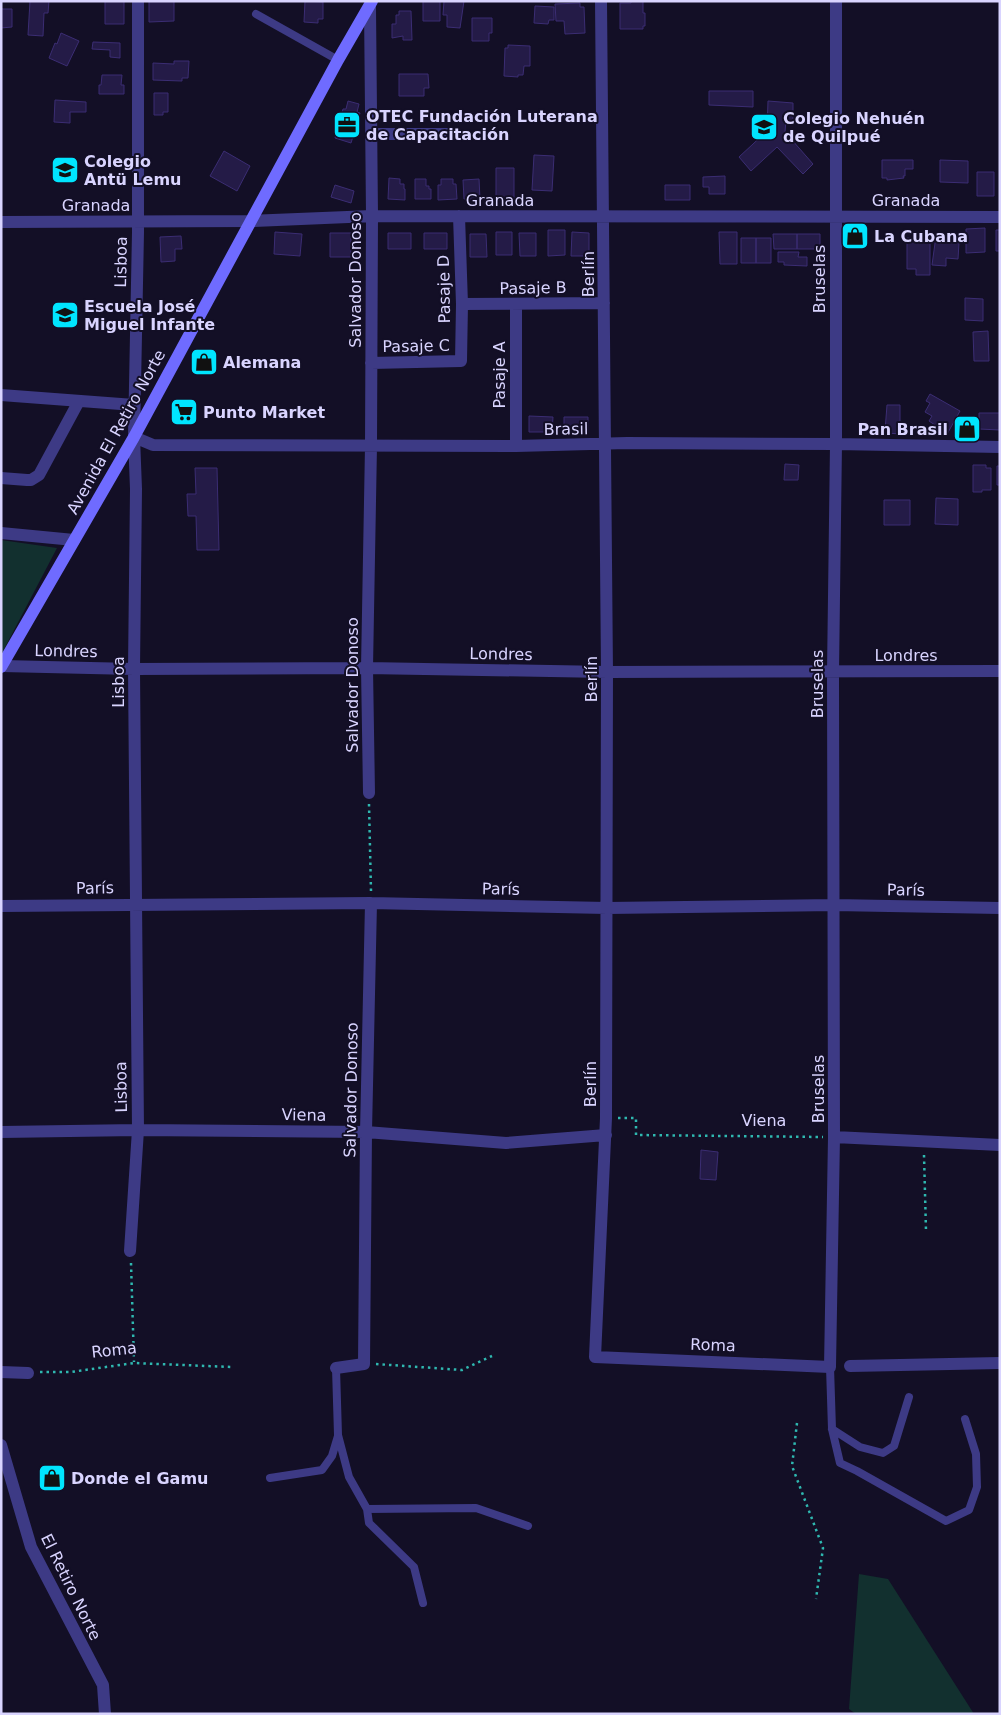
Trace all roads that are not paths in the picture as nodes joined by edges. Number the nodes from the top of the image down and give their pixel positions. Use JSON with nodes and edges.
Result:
{"nodes":[{"id":1,"x":138,"y":1,"type":"edge"},
{"id":2,"x":601,"y":1,"type":"edge"},
{"id":3,"x":836,"y":1,"type":"edge"},
{"id":4,"x":371,"y":4,"type":"edge"},
{"id":5,"x":256,"y":14,"type":"dead end"},
{"id":6,"x":338,"y":60,"type":"junction"},
{"id":7,"x":371,"y":134,"type":"junction"},
{"id":8,"x":455,"y":134,"type":"dead end"},
{"id":9,"x":835,"y":215,"type":"junction"},
{"id":10,"x":372,"y":216,"type":"junction"},
{"id":11,"x":459,"y":216,"type":"junction"},
{"id":12,"x":604,"y":216,"type":"junction"},
{"id":13,"x":1000,"y":217,"type":"edge"},
{"id":14,"x":251,"y":221,"type":"junction"},
{"id":15,"x":1,"y":222,"type":"edge"},
{"id":16,"x":138,"y":222,"type":"junction"},
{"id":17,"x":604,"y":303,"type":"junction"},
{"id":18,"x":462,"y":304,"type":"junction"},
{"id":19,"x":516,"y":304,"type":"junction"},
{"id":20,"x":461,"y":361,"type":"joint"},
{"id":21,"x":371,"y":363,"type":"junction"},
{"id":22,"x":1,"y":395,"type":"edge"},
{"id":23,"x":79,"y":401,"type":"junction"},
{"id":24,"x":134,"y":405,"type":"junction"},
{"id":25,"x":134,"y":437,"type":"junction"},
{"id":26,"x":836,"y":444,"type":"junction"},
{"id":27,"x":605,"y":445,"type":"junction"},
{"id":28,"x":371,"y":446,"type":"junction"},
{"id":29,"x":516,"y":446,"type":"junction"},
{"id":30,"x":1000,"y":447,"type":"edge"},
{"id":31,"x":1,"y":478,"type":"edge"},
{"id":32,"x":1,"y":532,"type":"edge"},
{"id":33,"x":74,"y":540,"type":"junction"},
{"id":34,"x":1,"y":667,"type":"edge"},
{"id":35,"x":367,"y":668,"type":"junction"},
{"id":36,"x":134,"y":669,"type":"junction"},
{"id":37,"x":1000,"y":671,"type":"edge"},
{"id":38,"x":607,"y":672,"type":"junction"},
{"id":39,"x":833,"y":672,"type":"junction"},
{"id":40,"x":369,"y":793,"type":"road end"},
{"id":41,"x":371,"y":903,"type":"junction"},
{"id":42,"x":136,"y":904,"type":"junction"},
{"id":43,"x":834,"y":905,"type":"junction"},
{"id":44,"x":1,"y":906,"type":"edge"},
{"id":45,"x":607,"y":908,"type":"junction"},
{"id":46,"x":1000,"y":908,"type":"edge"},
{"id":47,"x":138,"y":1130,"type":"junction"},
{"id":48,"x":1,"y":1132,"type":"edge"},
{"id":49,"x":366,"y":1132,"type":"junction"},
{"id":50,"x":606,"y":1135,"type":"junction"},
{"id":51,"x":834,"y":1137,"type":"junction"},
{"id":52,"x":1000,"y":1145,"type":"edge"},
{"id":53,"x":130,"y":1251,"type":"road end"},
{"id":54,"x":595,"y":1357,"type":"joint"},
{"id":55,"x":1000,"y":1363,"type":"edge"},
{"id":56,"x":850,"y":1366,"type":"dead end"},
{"id":57,"x":830,"y":1367,"type":"junction"},
{"id":58,"x":336,"y":1368,"type":"joint"},
{"id":59,"x":1,"y":1372,"type":"edge"},
{"id":60,"x":28,"y":1373,"type":"road end"},
{"id":61,"x":909,"y":1396,"type":"dead end"},
{"id":62,"x":965,"y":1419,"type":"dead end"},
{"id":63,"x":832,"y":1429,"type":"junction"},
{"id":64,"x":338,"y":1435,"type":"junction"},
{"id":65,"x":1,"y":1445,"type":"edge"},
{"id":66,"x":270,"y":1478,"type":"dead end"},
{"id":67,"x":367,"y":1509,"type":"junction"},
{"id":68,"x":528,"y":1526,"type":"dead end"},
{"id":69,"x":423,"y":1603,"type":"dead end"},
{"id":70,"x":105,"y":1714,"type":"edge"}],
"edges":[{"from":1,"to":16,"type":"street","name":"Lisboa"},
{"from":2,"to":12,"type":"street","name":"Berlín"},
{"from":3,"to":9,"type":"street","name":"Bruselas"},
{"from":4,"to":6,"type":"street","name":"Avenida El Retiro Norte"},
{"from":4,"to":7,"type":"street","name":"Salvador Donoso"},
{"from":5,"to":6,"type":"lane"},
{"from":6,"to":14,"type":"street","name":"Avenida El Retiro Norte"},
{"from":7,"to":8,"type":"street"},
{"from":7,"to":10,"type":"street","name":"Salvador Donoso"},
{"from":9,"to":12,"type":"street","name":"Granada"},
{"from":9,"to":13,"type":"street","name":"Granada"},
{"from":9,"to":26,"type":"street","name":"Bruselas"},
{"from":10,"to":11,"type":"street","name":"Granada"},
{"from":10,"to":14,"type":"street","name":"Granada"},
{"from":10,"to":21,"type":"street","name":"Salvador Donoso"},
{"from":11,"to":12,"type":"street","name":"Granada"},
{"from":11,"to":18,"type":"street","name":"Pasaje D"},
{"from":12,"to":17,"type":"street","name":"Berlín"},
{"from":14,"to":16,"type":"street","name":"Granada"},
{"from":14,"to":25,"type":"street","name":"Avenida El Retiro Norte"},
{"from":15,"to":16,"type":"street","name":"Granada"},
{"from":16,"to":24,"type":"street","name":"Lisboa"},
{"from":17,"to":19,"type":"street","name":"Pasaje B"},
{"from":17,"to":27,"type":"street","name":"Berlín"},
{"from":18,"to":19,"type":"street","name":"Pasaje B"},
{"from":18,"to":20,"type":"street","name":"Pasaje D"},
{"from":19,"to":29,"type":"street","name":"Pasaje A"},
{"from":20,"to":21,"type":"street","name":"Pasaje C"},
{"from":21,"to":28,"type":"street","name":"Salvador Donoso"},
{"from":22,"to":23,"type":"street"},
{"from":23,"to":24,"type":"street"},
{"from":23,"to":31,"type":"street"},
{"from":24,"to":25,"type":"street","name":"Lisboa"},
{"from":25,"to":28,"type":"street","name":"Brasil"},
{"from":25,"to":33,"type":"street","name":"Avenida El Retiro Norte"},
{"from":25,"to":36,"type":"street","name":"Lisboa"},
{"from":26,"to":27,"type":"street","name":"Brasil"},
{"from":26,"to":30,"type":"street","name":"Brasil"},
{"from":26,"to":39,"type":"street","name":"Bruselas"},
{"from":27,"to":29,"type":"street","name":"Brasil"},
{"from":27,"to":38,"type":"street","name":"Berlín"},
{"from":28,"to":29,"type":"street","name":"Brasil"},
{"from":28,"to":35,"type":"street","name":"Salvador Donoso"},
{"from":32,"to":33,"type":"street"},
{"from":33,"to":34,"type":"street","name":"Avenida El Retiro Norte"},
{"from":34,"to":36,"type":"street","name":"Londres"},
{"from":35,"to":36,"type":"street","name":"Londres"},
{"from":35,"to":38,"type":"street","name":"Londres"},
{"from":35,"to":40,"type":"street","name":"Salvador Donoso"},
{"from":36,"to":42,"type":"street","name":"Lisboa"},
{"from":37,"to":39,"type":"street","name":"Londres"},
{"from":38,"to":39,"type":"street","name":"Londres"},
{"from":38,"to":45,"type":"street","name":"Berlín"},
{"from":39,"to":43,"type":"street","name":"Bruselas"},
{"from":41,"to":42,"type":"street","name":"París"},
{"from":41,"to":45,"type":"street","name":"París"},
{"from":41,"to":49,"type":"street","name":"Salvador Donoso"},
{"from":42,"to":44,"type":"street","name":"París"},
{"from":42,"to":47,"type":"street","name":"Lisboa"},
{"from":43,"to":45,"type":"street","name":"París"},
{"from":43,"to":46,"type":"street","name":"París"},
{"from":43,"to":51,"type":"street","name":"Bruselas"},
{"from":45,"to":50,"type":"street","name":"Berlín"},
{"from":47,"to":48,"type":"street","name":"Viena"},
{"from":47,"to":49,"type":"street","name":"Viena"},
{"from":47,"to":53,"type":"street","name":"Lisboa"},
{"from":49,"to":50,"type":"street","name":"Viena"},
{"from":49,"to":58,"type":"street","name":"Salvador Donoso"},
{"from":50,"to":54,"type":"street","name":"Berlín"},
{"from":51,"to":52,"type":"street"},
{"from":51,"to":57,"type":"street","name":"Bruselas"},
{"from":54,"to":57,"type":"street","name":"Roma"},
{"from":55,"to":56,"type":"street"},
{"from":57,"to":63,"type":"lane"},
{"from":58,"to":64,"type":"lane"},
{"from":59,"to":60,"type":"street"},
{"from":61,"to":63,"type":"lane"},
{"from":62,"to":63,"type":"lane"},
{"from":64,"to":66,"type":"lane"},
{"from":64,"to":67,"type":"lane"},
{"from":65,"to":70,"type":"street","name":"El Retiro Norte"},
{"from":67,"to":68,"type":"lane"},
{"from":67,"to":69,"type":"lane"}]}
